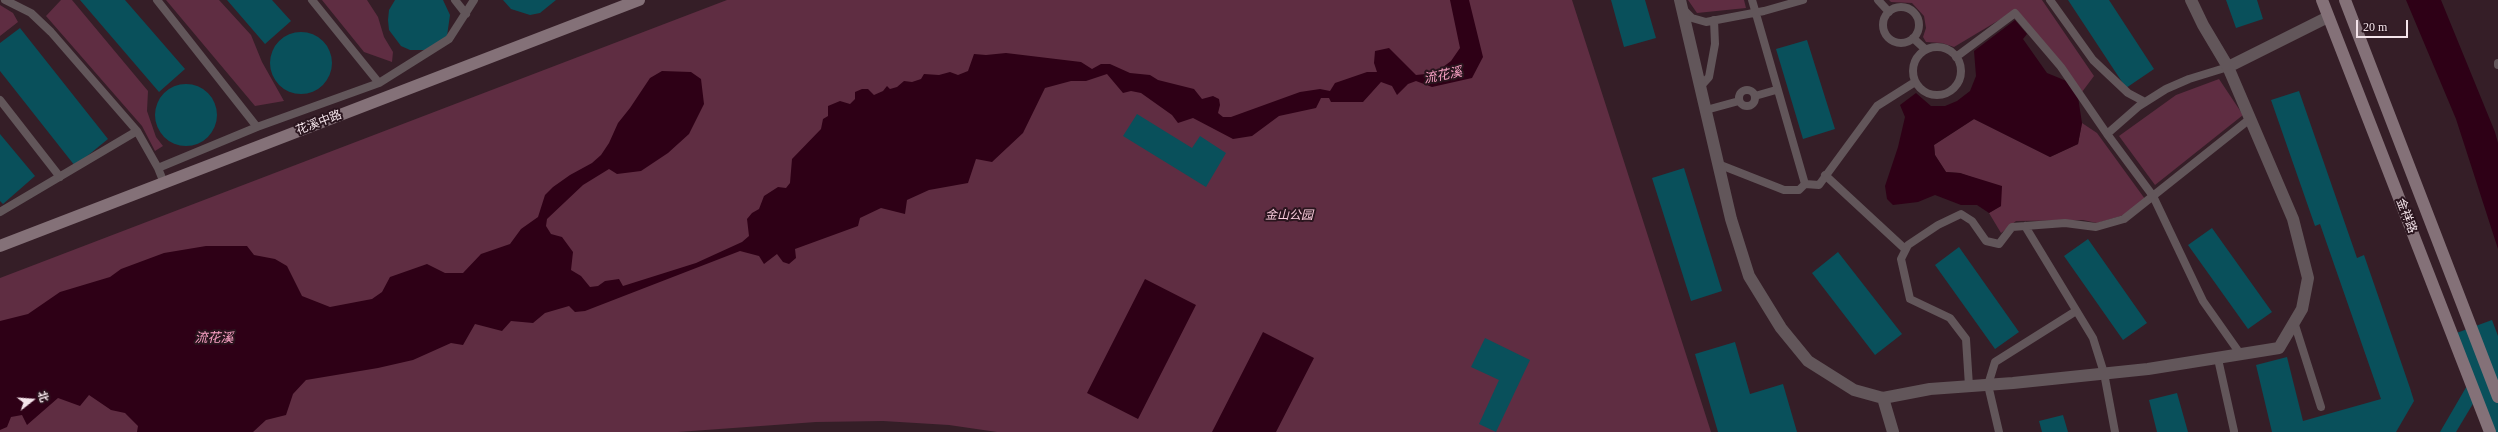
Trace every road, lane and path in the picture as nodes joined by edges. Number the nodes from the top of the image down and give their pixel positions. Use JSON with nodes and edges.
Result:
{"nodes":[{"id":1,"x":5,"y":0,"type":"edge"},
{"id":2,"x":157,"y":0,"type":"edge"},
{"id":3,"x":312,"y":0,"type":"edge"},
{"id":4,"x":455,"y":0,"type":"edge"},
{"id":5,"x":474,"y":0,"type":"edge"},
{"id":6,"x":1752,"y":0,"type":"edge"},
{"id":7,"x":1804,"y":0,"type":"edge"},
{"id":8,"x":1878,"y":0,"type":"edge"},
{"id":9,"x":2050,"y":0,"type":"edge"},
{"id":10,"x":2192,"y":0,"type":"edge"},
{"id":11,"x":2322,"y":0,"type":"edge"},
{"id":12,"x":2345,"y":0,"type":"edge"},
{"id":13,"x":635,"y":1,"type":"edge"},
{"id":14,"x":1681,"y":4,"type":"edge"},
{"id":15,"x":1888,"y":12,"type":"junction"},
{"id":16,"x":1754,"y":13,"type":"junction"},
{"id":17,"x":466,"y":14,"type":"junction"},
{"id":18,"x":2328,"y":17,"type":"junction"},
{"id":19,"x":1714,"y":20,"type":"junction"},
{"id":20,"x":1913,"y":38,"type":"junction"},
{"id":21,"x":1925,"y":50,"type":"junction"},
{"id":22,"x":1956,"y":57,"type":"junction"},
{"id":23,"x":2228,"y":67,"type":"junction"},
{"id":24,"x":1915,"y":82,"type":"junction"},
{"id":25,"x":379,"y":83,"type":"junction"},
{"id":26,"x":1700,"y":86,"type":"junction"},
{"id":27,"x":1776,"y":90,"type":"junction"},
{"id":28,"x":1755,"y":96,"type":"junction"},
{"id":29,"x":0,"y":100,"type":"edge"},
{"id":30,"x":1739,"y":101,"type":"junction"},
{"id":31,"x":2145,"y":102,"type":"junction"},
{"id":32,"x":1706,"y":110,"type":"junction"},
{"id":33,"x":2251,"y":118,"type":"junction"},
{"id":34,"x":257,"y":127,"type":"junction"},
{"id":35,"x":137,"y":131,"type":"junction"},
{"id":36,"x":2107,"y":134,"type":"junction"},
{"id":37,"x":1718,"y":164,"type":"junction"},
{"id":38,"x":158,"y":168,"type":"junction"},
{"id":39,"x":1825,"y":175,"type":"junction"},
{"id":40,"x":60,"y":178,"type":"junction"},
{"id":41,"x":164,"y":183,"type":"junction"},
{"id":42,"x":1805,"y":184,"type":"junction"},
{"id":43,"x":2153,"y":196,"type":"junction"},
{"id":44,"x":0,"y":212,"type":"edge"},
{"id":45,"x":2025,"y":226,"type":"junction"},
{"id":46,"x":0,"y":246,"type":"edge"},
{"id":47,"x":1906,"y":249,"type":"junction"},
{"id":48,"x":2076,"y":311,"type":"junction"},
{"id":49,"x":2294,"y":322,"type":"junction"},
{"id":50,"x":2241,"y":355,"type":"junction"},
{"id":51,"x":2218,"y":359,"type":"junction"},
{"id":52,"x":2104,"y":373,"type":"junction"},
{"id":53,"x":1988,"y":385,"type":"junction"},
{"id":54,"x":1969,"y":386,"type":"junction"},
{"id":55,"x":2498,"y":397,"type":"edge"},
{"id":56,"x":1883,"y":398,"type":"junction"},
{"id":57,"x":2321,"y":407,"type":"dead end"},
{"id":58,"x":2234,"y":431,"type":"edge"},
{"id":59,"x":1893,"y":432,"type":"edge"},
{"id":60,"x":2000,"y":432,"type":"edge"},
{"id":61,"x":2115,"y":432,"type":"edge"},
{"id":62,"x":2490,"y":432,"type":"edge"}],
"edges":[{"from":1,"to":35,"type":"lane"},
{"from":2,"to":34,"type":"lane"},
{"from":3,"to":25,"type":"lane"},
{"from":4,"to":17,"type":"lane"},
{"from":5,"to":17,"type":"lane"},
{"from":6,"to":16,"type":"lane"},
{"from":7,"to":16,"type":"lane"},
{"from":8,"to":15,"type":"lane"},
{"from":9,"to":31,"type":"lane"},
{"from":10,"to":23,"type":"street"},
{"from":11,"to":18,"type":"main road","name":"金祥路"},
{"from":12,"to":55,"type":"main road","name":"金祥路"},
{"from":13,"to":41,"type":"main road","name":"花溪中路"},
{"from":14,"to":19,"type":"lane"},
{"from":14,"to":26,"type":"street"},
{"from":15,"to":20,"type":"lane"},
{"from":15,"to":20,"type":"lane"},
{"from":16,"to":19,"type":"lane"},
{"from":16,"to":27,"type":"lane"},
{"from":17,"to":25,"type":"lane"},
{"from":18,"to":23,"type":"street"},
{"from":18,"to":62,"type":"main road","name":"金祥路"},
{"from":19,"to":26,"type":"lane"},
{"from":20,"to":21,"type":"lane"},
{"from":21,"to":22,"type":"lane"},
{"from":21,"to":24,"type":"lane"},
{"from":22,"to":24,"type":"lane"},
{"from":22,"to":36,"type":"lane"},
{"from":23,"to":31,"type":"lane"},
{"from":23,"to":33,"type":"street"},
{"from":24,"to":39,"type":"lane"},
{"from":25,"to":34,"type":"lane"},
{"from":26,"to":32,"type":"street"},
{"from":27,"to":28,"type":"lane"},
{"from":27,"to":42,"type":"lane"},
{"from":28,"to":30,"type":"lane"},
{"from":28,"to":30,"type":"lane"},
{"from":29,"to":40,"type":"lane"},
{"from":30,"to":32,"type":"lane"},
{"from":31,"to":36,"type":"lane"},
{"from":32,"to":37,"type":"street"},
{"from":33,"to":43,"type":"lane"},
{"from":33,"to":49,"type":"street"},
{"from":34,"to":38,"type":"lane"},
{"from":35,"to":38,"type":"lane"},
{"from":35,"to":40,"type":"lane"},
{"from":36,"to":43,"type":"lane"},
{"from":37,"to":42,"type":"lane"},
{"from":37,"to":56,"type":"street"},
{"from":38,"to":41,"type":"lane"},
{"from":39,"to":42,"type":"lane"},
{"from":39,"to":47,"type":"lane"},
{"from":40,"to":44,"type":"lane"},
{"from":41,"to":46,"type":"main road","name":"花溪中路"},
{"from":43,"to":45,"type":"lane"},
{"from":43,"to":50,"type":"lane"},
{"from":45,"to":47,"type":"lane"},
{"from":45,"to":48,"type":"lane"},
{"from":47,"to":54,"type":"lane"},
{"from":48,"to":52,"type":"lane"},
{"from":48,"to":53,"type":"lane"},
{"from":49,"to":50,"type":"street"},
{"from":49,"to":57,"type":"lane"},
{"from":50,"to":51,"type":"street"},
{"from":51,"to":52,"type":"street"},
{"from":51,"to":58,"type":"lane"},
{"from":52,"to":53,"type":"street"},
{"from":52,"to":61,"type":"lane"},
{"from":53,"to":54,"type":"street"},
{"from":53,"to":60,"type":"lane"},
{"from":54,"to":56,"type":"street"},
{"from":56,"to":59,"type":"street"}]}
